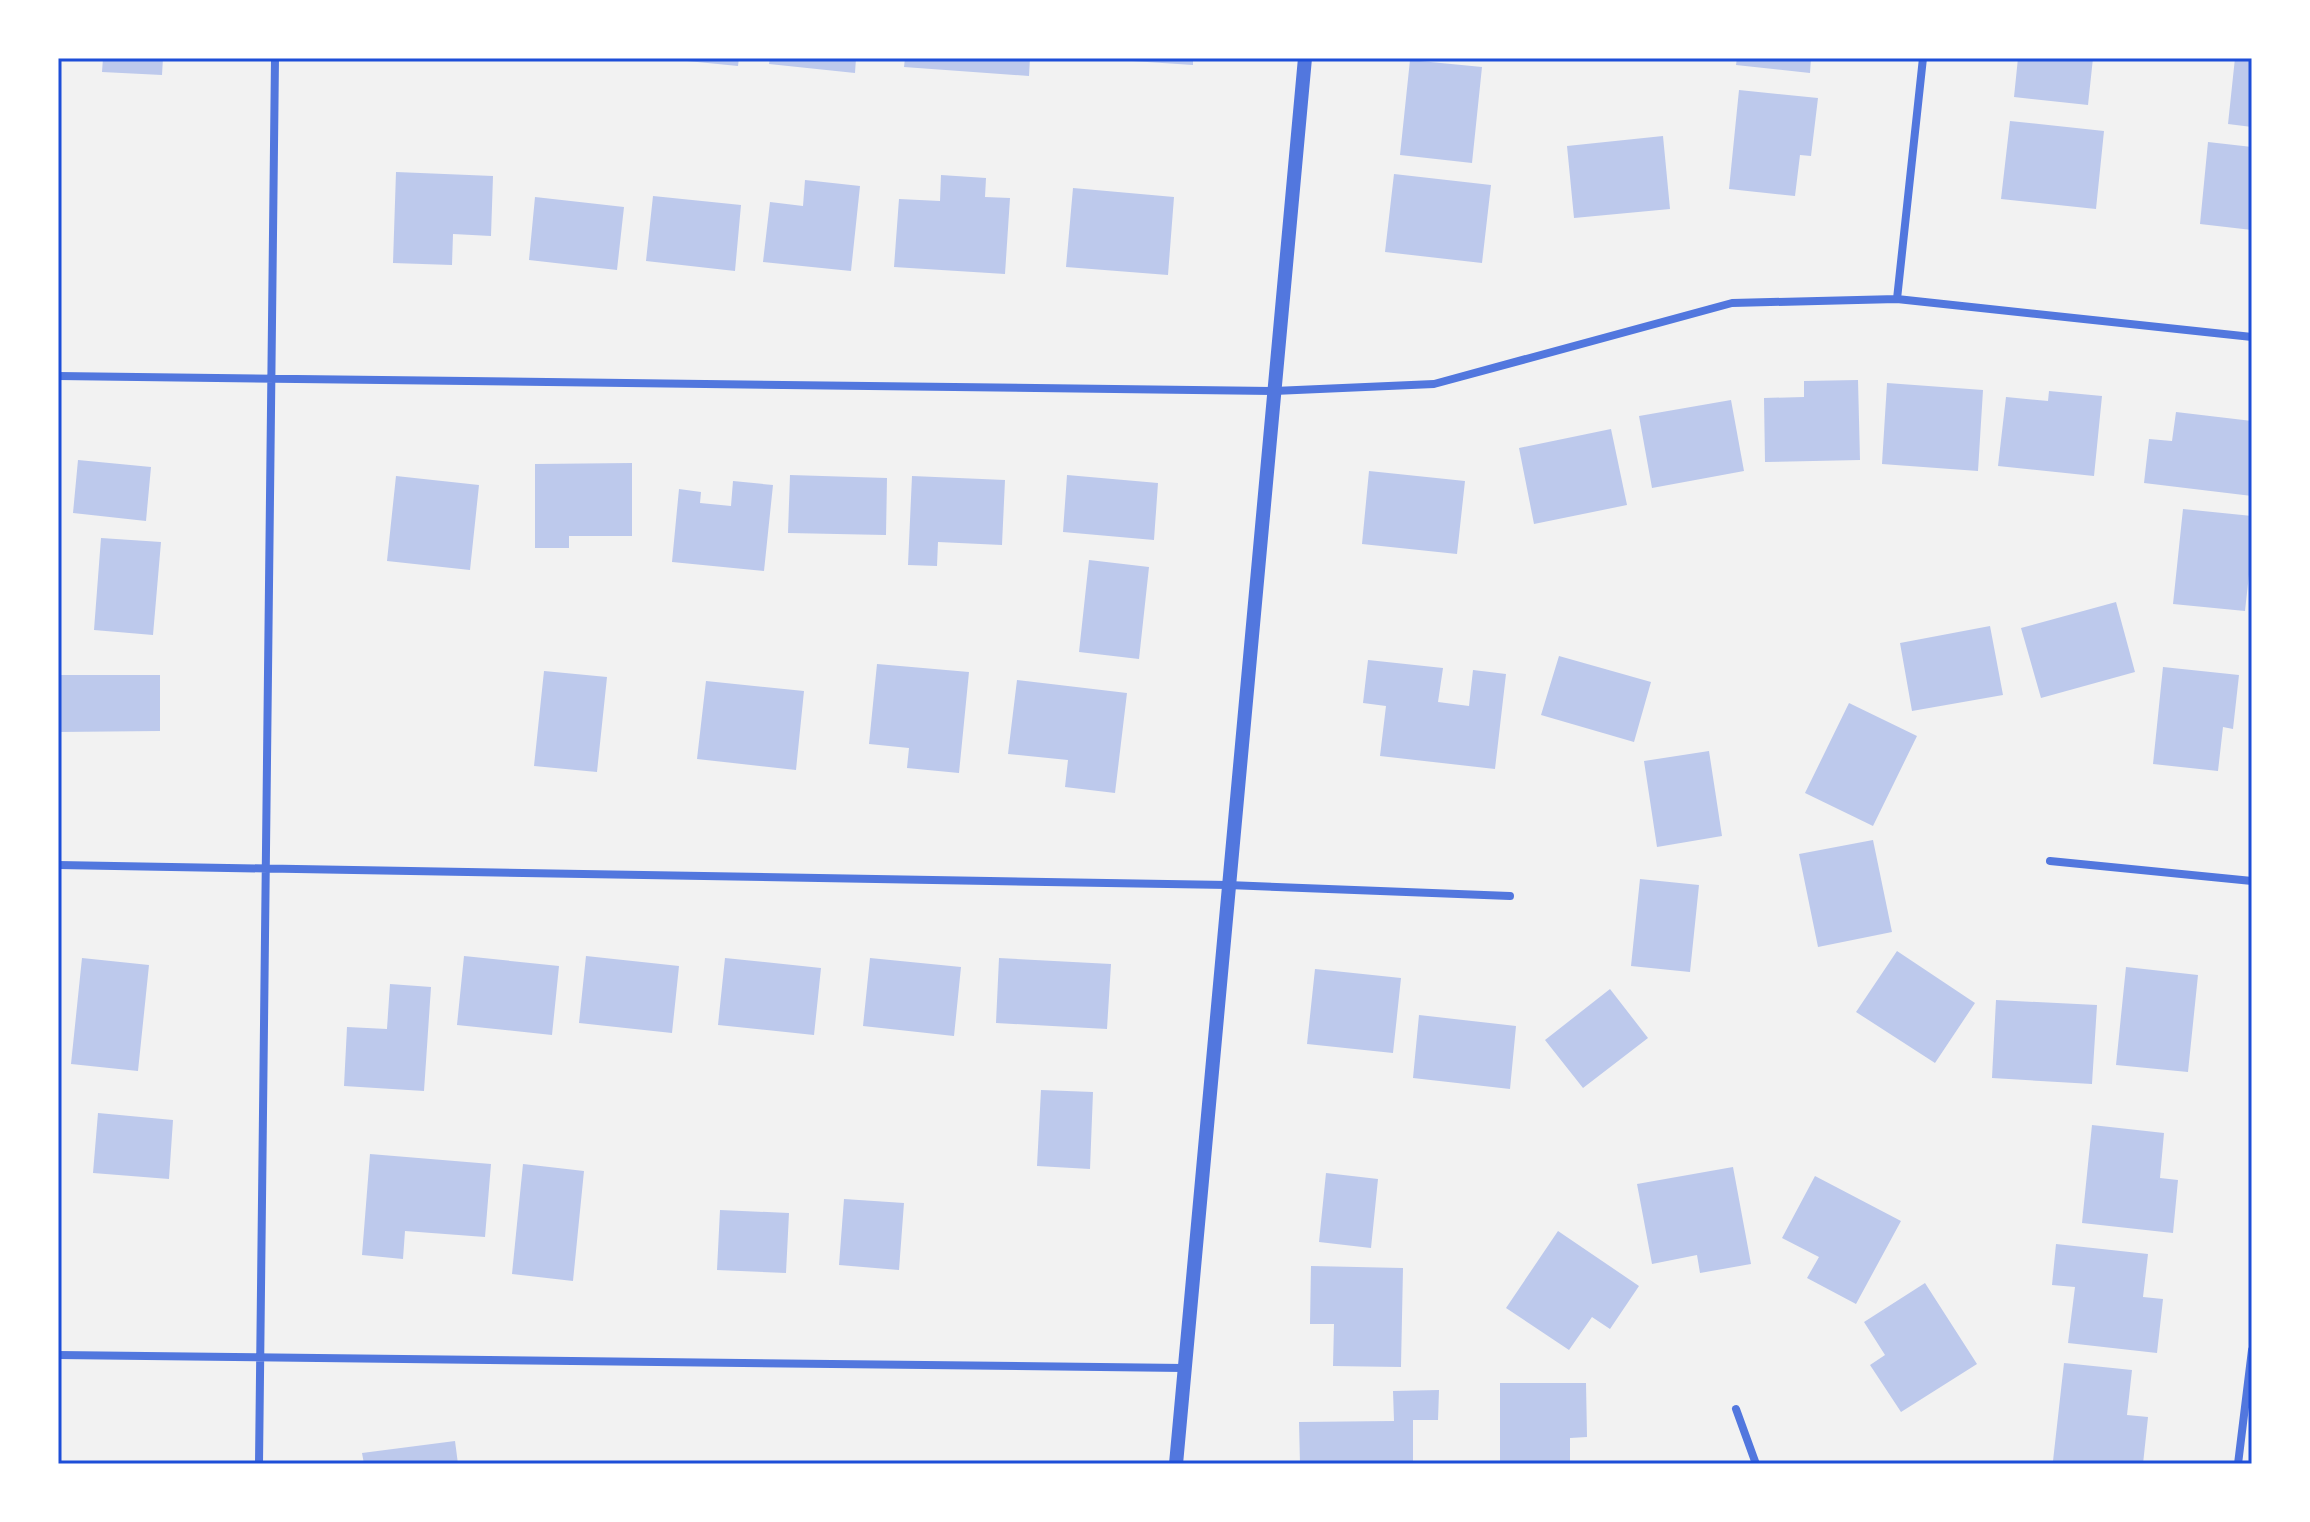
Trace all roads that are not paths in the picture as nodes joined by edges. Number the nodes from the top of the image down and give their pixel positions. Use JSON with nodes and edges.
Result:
{"nodes":[{"id":1,"x":275,"y":58,"type":"edge"},
{"id":2,"x":1305,"y":58,"type":"edge"},
{"id":3,"x":1923,"y":58,"type":"edge"},
{"id":4,"x":1897,"y":299,"type":"junction"},
{"id":5,"x":2252,"y":337,"type":"edge"},
{"id":6,"x":58,"y":376,"type":"edge"},
{"id":7,"x":272,"y":378,"type":"junction"},
{"id":8,"x":1274,"y":391,"type":"junction"},
{"id":9,"x":2050,"y":861,"type":"dead end"},
{"id":10,"x":58,"y":865,"type":"edge"},
{"id":11,"x":264,"y":867,"type":"junction"},
{"id":12,"x":2252,"y":881,"type":"edge"},
{"id":13,"x":1228,"y":885,"type":"junction"},
{"id":14,"x":1510,"y":896,"type":"dead end"},
{"id":15,"x":2252,"y":1350,"type":"edge"},
{"id":16,"x":58,"y":1355,"type":"edge"},
{"id":17,"x":259,"y":1357,"type":"junction"},
{"id":18,"x":1184,"y":1368,"type":"junction"},
{"id":19,"x":1736,"y":1409,"type":"dead end"},
{"id":20,"x":259,"y":1464,"type":"edge"},
{"id":21,"x":1176,"y":1464,"type":"edge"},
{"id":22,"x":1756,"y":1464,"type":"edge"},
{"id":23,"x":2238,"y":1464,"type":"edge"}],
"edges":[{"from":1,"to":7,"type":"street"},
{"from":2,"to":8,"type":"street"},
{"from":3,"to":4,"type":"street"},
{"from":4,"to":5,"type":"street"},
{"from":4,"to":8,"type":"street"},
{"from":6,"to":7,"type":"street"},
{"from":7,"to":8,"type":"street"},
{"from":7,"to":11,"type":"street"},
{"from":8,"to":13,"type":"street"},
{"from":9,"to":12,"type":"street"},
{"from":10,"to":11,"type":"street"},
{"from":11,"to":13,"type":"street"},
{"from":11,"to":17,"type":"street"},
{"from":13,"to":14,"type":"street"},
{"from":13,"to":18,"type":"street"},
{"from":15,"to":23,"type":"street"},
{"from":16,"to":17,"type":"street"},
{"from":17,"to":18,"type":"street"},
{"from":17,"to":20,"type":"street"},
{"from":18,"to":21,"type":"street"},
{"from":19,"to":22,"type":"street"}]}
